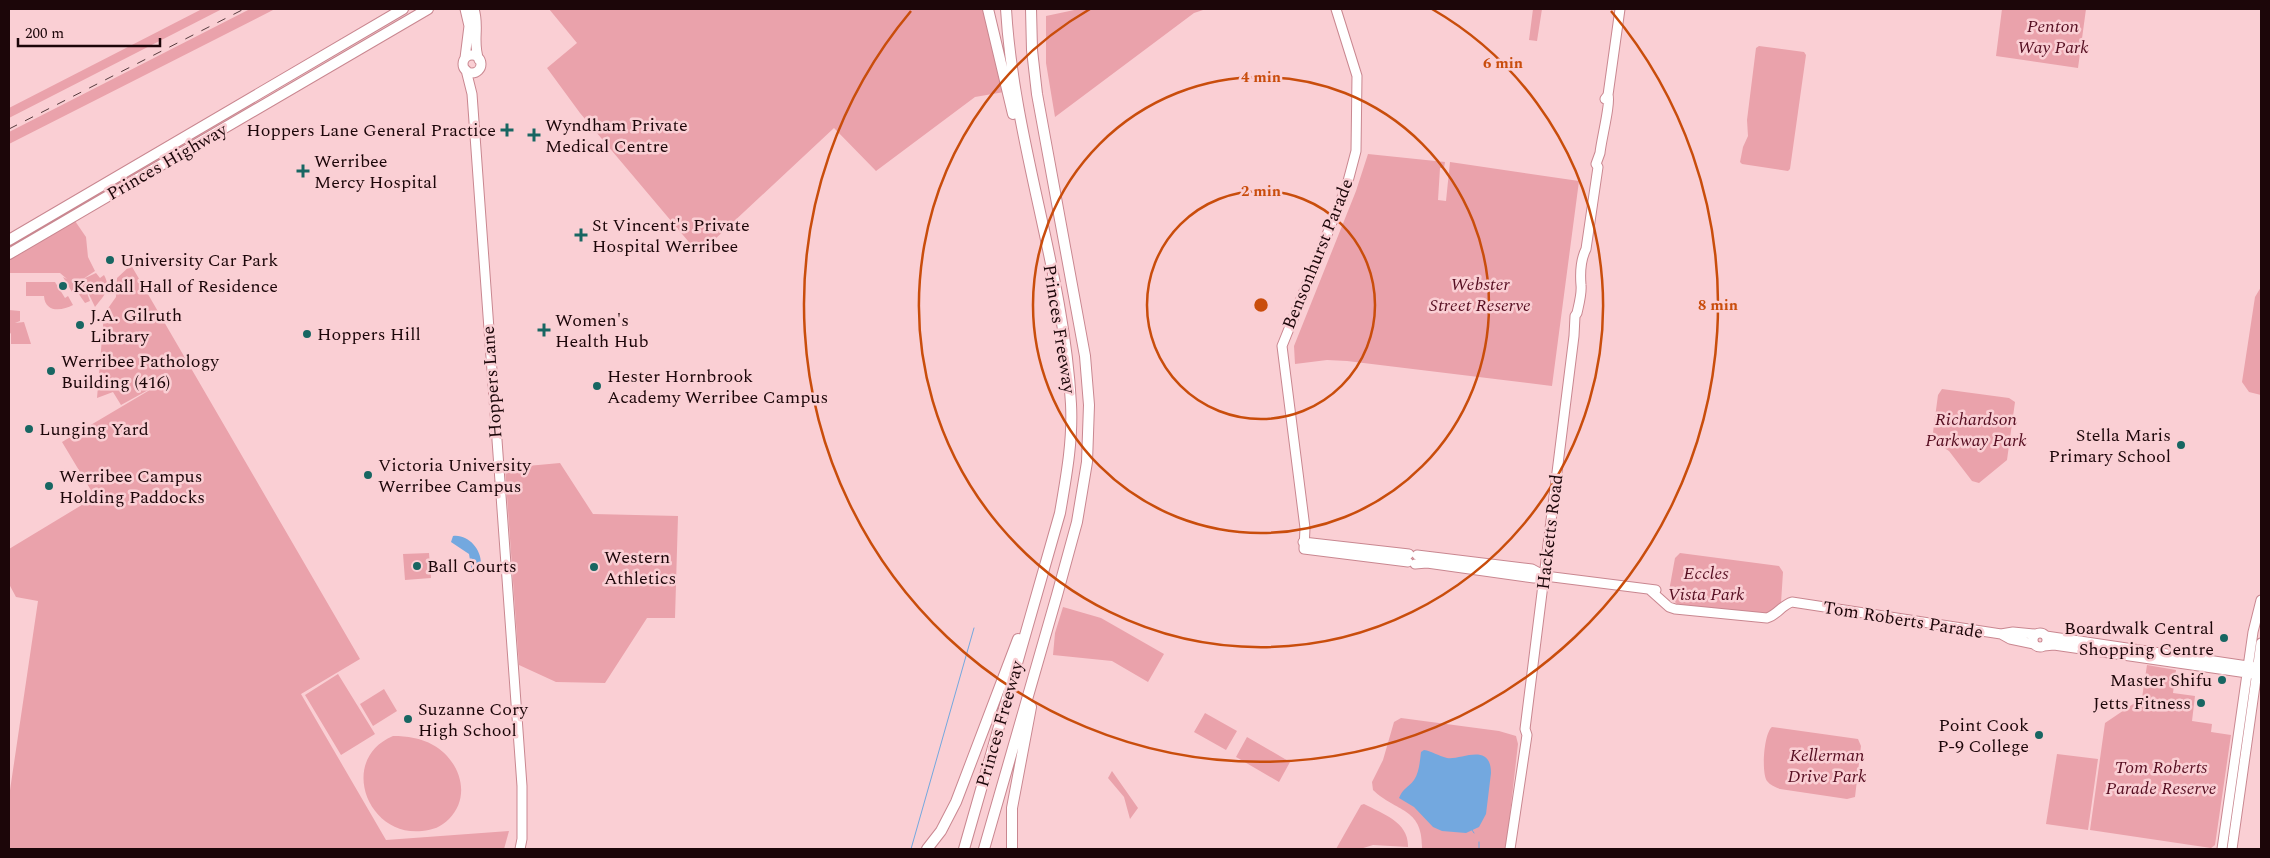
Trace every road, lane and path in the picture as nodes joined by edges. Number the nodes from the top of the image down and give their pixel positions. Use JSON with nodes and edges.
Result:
{"nodes":[{"id":1,"x":403,"y":9,"type":"edge"},
{"id":2,"x":428,"y":9,"type":"edge"},
{"id":3,"x":456,"y":9,"type":"edge"},
{"id":4,"x":464,"y":9,"type":"edge"},
{"id":5,"x":474,"y":9,"type":"edge"},
{"id":6,"x":988,"y":9,"type":"edge"},
{"id":7,"x":1006,"y":9,"type":"edge"},
{"id":8,"x":1031,"y":9,"type":"edge"},
{"id":9,"x":1336,"y":9,"type":"edge"},
{"id":10,"x":1620,"y":9,"type":"edge"},
{"id":11,"x":468,"y":22,"type":"junction"},
{"id":12,"x":465,"y":58,"type":"junction"},
{"id":13,"x":312,"y":62,"type":"junction"},
{"id":14,"x":479,"y":64,"type":"junction"},
{"id":15,"x":466,"y":70,"type":"junction"},
{"id":16,"x":319,"y":72,"type":"junction"},
{"id":17,"x":262,"y":91,"type":"junction"},
{"id":18,"x":472,"y":94,"type":"junction"},
{"id":19,"x":269,"y":102,"type":"junction"},
{"id":20,"x":1034,"y":184,"type":"junction"},
{"id":21,"x":72,"y":203,"type":"junction"},
{"id":22,"x":77,"y":215,"type":"junction"},
{"id":23,"x":9,"y":240,"type":"edge"},
{"id":24,"x":9,"y":254,"type":"edge"},
{"id":25,"x":1304,"y":544,"type":"joint"},
{"id":26,"x":1048,"y":556,"type":"junction"},
{"id":27,"x":1545,"y":576,"type":"junction"},
{"id":28,"x":2261,"y":600,"type":"edge"},
{"id":29,"x":1046,"y":633,"type":"junction"},
{"id":30,"x":2001,"y":634,"type":"junction"},
{"id":31,"x":2035,"y":634,"type":"junction"},
{"id":32,"x":2046,"y":636,"type":"junction"},
{"id":33,"x":2261,"y":643,"type":"edge"},
{"id":34,"x":2034,"y":644,"type":"junction"},
{"id":35,"x":2044,"y":646,"type":"junction"},
{"id":36,"x":2179,"y":660,"type":"junction"},
{"id":37,"x":2256,"y":671,"type":"edge"},
{"id":38,"x":520,"y":849,"type":"edge"},
{"id":39,"x":927,"y":849,"type":"edge"},
{"id":40,"x":964,"y":849,"type":"edge"},
{"id":41,"x":984,"y":849,"type":"edge"},
{"id":42,"x":1012,"y":849,"type":"edge"},
{"id":43,"x":1510,"y":849,"type":"edge"},
{"id":44,"x":2222,"y":849,"type":"edge"},
{"id":45,"x":2232,"y":849,"type":"edge"}],
"edges":[{"from":1,"to":13,"type":"highway","name":"Princes Highway"},
{"from":2,"to":16,"type":"highway","name":"Princes Highway"},
{"from":3,"to":11,"type":"street"},
{"from":4,"to":11,"type":"street"},
{"from":5,"to":14,"type":"street","name":"Hoppers Lane"},
{"from":6,"to":20,"type":"highway"},
{"from":7,"to":20,"type":"highway","name":"Princes Freeway"},
{"from":8,"to":29,"type":"highway","name":"Princes Freeway"},
{"from":9,"to":25,"type":"street","name":"Bensonhurst Parade"},
{"from":10,"to":27,"type":"street","name":"Hacketts Road"},
{"from":11,"to":12,"type":"street"},
{"from":12,"to":14,"type":"street"},
{"from":12,"to":15,"type":"street"},
{"from":13,"to":16,"type":"highway"},
{"from":13,"to":17,"type":"highway","name":"Princes Highway"},
{"from":14,"to":15,"type":"street"},
{"from":14,"to":18,"type":"street","name":"Hoppers Lane"},
{"from":15,"to":18,"type":"street","name":"Hoppers Lane"},
{"from":16,"to":19,"type":"highway","name":"Princes Highway"},
{"from":17,"to":19,"type":"highway"},
{"from":17,"to":21,"type":"highway","name":"Princes Highway"},
{"from":18,"to":38,"type":"street","name":"Hoppers Lane"},
{"from":19,"to":22,"type":"highway","name":"Princes Highway"},
{"from":20,"to":26,"type":"highway","name":"Princes Freeway"},
{"from":21,"to":22,"type":"highway"},
{"from":21,"to":23,"type":"highway","name":"Princes Highway"},
{"from":22,"to":24,"type":"highway","name":"Princes Highway"},
{"from":25,"to":27,"type":"street","name":"Tom Roberts Parade"},
{"from":26,"to":39,"type":"highway"},
{"from":26,"to":40,"type":"highway","name":"Princes Freeway"},
{"from":27,"to":30,"type":"street","name":"Tom Roberts Parade"},
{"from":27,"to":43,"type":"street","name":"Hacketts Road"},
{"from":28,"to":37,"type":"street"},
{"from":29,"to":41,"type":"highway","name":"Princes Freeway"},
{"from":29,"to":42,"type":"highway"},
{"from":30,"to":31,"type":"street","name":"Tom Roberts Parade"},
{"from":30,"to":34,"type":"street","name":"Tom Roberts Parade"},
{"from":31,"to":32,"type":"street"},
{"from":31,"to":34,"type":"street"},
{"from":32,"to":35,"type":"street"},
{"from":32,"to":36,"type":"street"},
{"from":33,"to":37,"type":"street"},
{"from":34,"to":35,"type":"street"},
{"from":35,"to":36,"type":"street"},
{"from":36,"to":37,"type":"street"},
{"from":37,"to":44,"type":"street"},
{"from":37,"to":45,"type":"street"}]}
